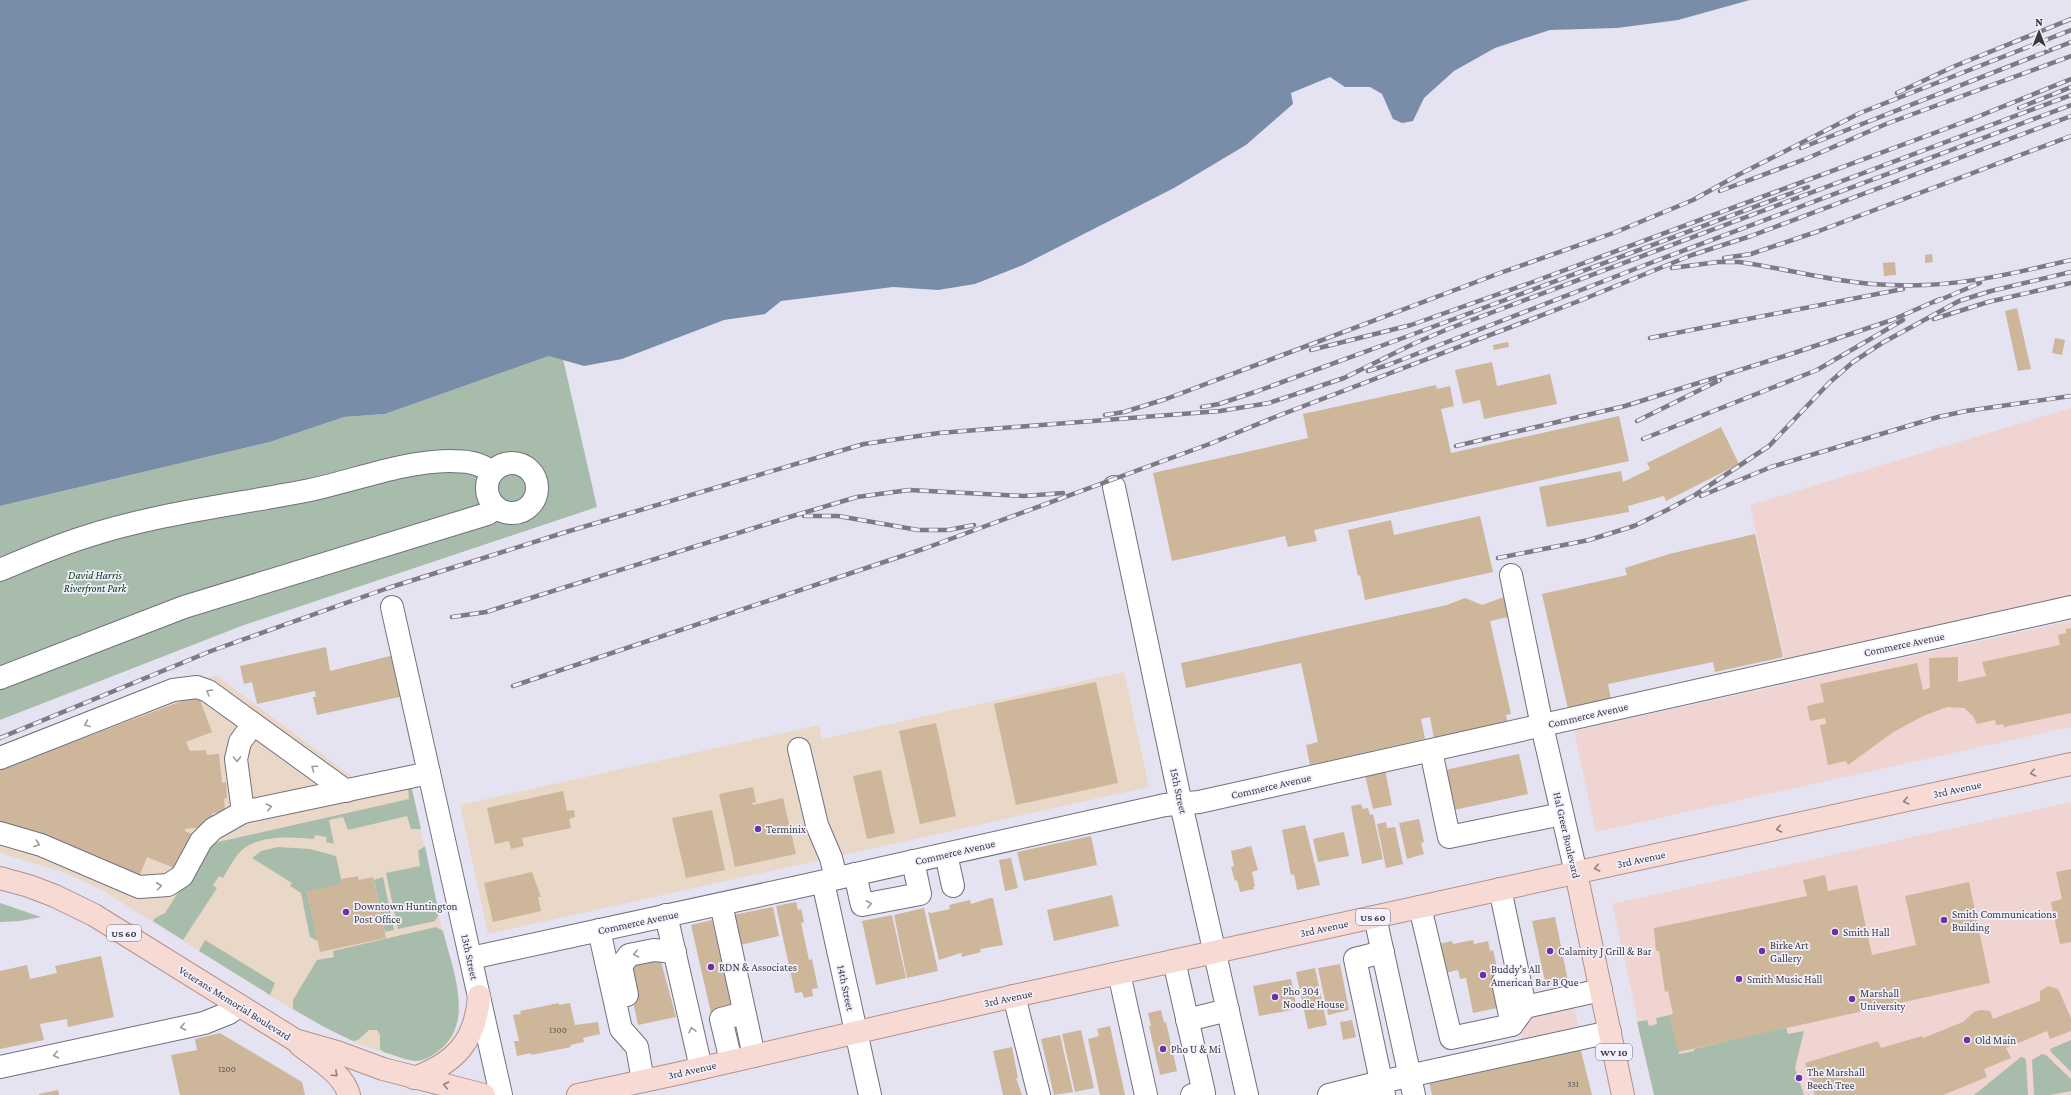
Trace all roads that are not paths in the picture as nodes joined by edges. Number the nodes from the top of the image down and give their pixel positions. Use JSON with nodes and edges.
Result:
{"nodes":[{"id":1,"x":492,"y":472,"type":"junction"},
{"id":2,"x":1114,"y":487,"type":"dead end"},
{"id":3,"x":496,"y":508,"type":"junction"},
{"id":4,"x":0,"y":570,"type":"edge"},
{"id":5,"x":1511,"y":575,"type":"dead end"},
{"id":6,"x":392,"y":607,"type":"dead end"},
{"id":7,"x":2071,"y":607,"type":"edge"},
{"id":8,"x":0,"y":678,"type":"edge"},
{"id":9,"x":253,"y":724,"type":"junction"},
{"id":10,"x":1542,"y":726,"type":"junction"},
{"id":11,"x":800,"y":749,"type":"dead end"},
{"id":12,"x":1431,"y":751,"type":"junction"},
{"id":13,"x":0,"y":758,"type":"edge"},
{"id":14,"x":2071,"y":764,"type":"edge"},
{"id":15,"x":429,"y":773,"type":"junction"},
{"id":16,"x":346,"y":791,"type":"junction"},
{"id":17,"x":1181,"y":804,"type":"junction"},
{"id":18,"x":243,"y":812,"type":"junction"},
{"id":19,"x":1562,"y":814,"type":"junction"},
{"id":20,"x":0,"y":833,"type":"edge"},
{"id":21,"x":946,"y":854,"type":"junction"},
{"id":22,"x":913,"y":861,"type":"junction"},
{"id":23,"x":1576,"y":873,"type":"junction"},
{"id":24,"x":0,"y":878,"type":"edge"},
{"id":25,"x":838,"y":878,"type":"junction"},
{"id":26,"x":953,"y":886,"type":"dead end"},
{"id":27,"x":1500,"y":890,"type":"junction"},
{"id":28,"x":721,"y":904,"type":"junction"},
{"id":29,"x":1420,"y":907,"type":"junction"},
{"id":30,"x":666,"y":916,"type":"junction"},
{"id":31,"x":1375,"y":917,"type":"junction"},
{"id":32,"x":599,"y":930,"type":"junction"},
{"id":33,"x":1511,"y":939,"type":"junction"},
{"id":34,"x":675,"y":952,"type":"junction"},
{"id":35,"x":1215,"y":952,"type":"junction"},
{"id":36,"x":1382,"y":952,"type":"junction"},
{"id":37,"x":471,"y":958,"type":"junction"},
{"id":38,"x":1174,"y":961,"type":"junction"},
{"id":39,"x":1119,"y":973,"type":"junction"},
{"id":40,"x":1601,"y":990,"type":"junction"},
{"id":41,"x":479,"y":996,"type":"junction"},
{"id":42,"x":1014,"y":996,"type":"junction"},
{"id":43,"x":238,"y":1006,"type":"junction"},
{"id":44,"x":1526,"y":1007,"type":"junction"},
{"id":45,"x":1228,"y":1010,"type":"junction"},
{"id":46,"x":744,"y":1013,"type":"junction"},
{"id":47,"x":1186,"y":1020,"type":"junction"},
{"id":48,"x":1512,"y":1025,"type":"junction"},
{"id":49,"x":620,"y":1029,"type":"junction"},
{"id":50,"x":856,"y":1032,"type":"junction"},
{"id":51,"x":1610,"y":1032,"type":"junction"},
{"id":52,"x":1451,"y":1038,"type":"junction"},
{"id":53,"x":295,"y":1040,"type":"junction"},
{"id":54,"x":754,"y":1056,"type":"junction"},
{"id":55,"x":731,"y":1061,"type":"junction"},
{"id":56,"x":1456,"y":1066,"type":"junction"},
{"id":57,"x":0,"y":1067,"type":"edge"},
{"id":58,"x":701,"y":1068,"type":"junction"},
{"id":59,"x":414,"y":1078,"type":"junction"},
{"id":60,"x":644,"y":1081,"type":"junction"},
{"id":61,"x":1412,"y":1086,"type":"edge"},
{"id":62,"x":1382,"y":1088,"type":"edge"},
{"id":63,"x":1341,"y":1094,"type":"edge"},
{"id":64,"x":349,"y":1095,"type":"edge"},
{"id":65,"x":484,"y":1095,"type":"edge"},
{"id":66,"x":501,"y":1095,"type":"edge"},
{"id":67,"x":578,"y":1095,"type":"edge"},
{"id":68,"x":870,"y":1095,"type":"edge"},
{"id":69,"x":1039,"y":1095,"type":"edge"},
{"id":70,"x":1146,"y":1095,"type":"edge"},
{"id":71,"x":1192,"y":1095,"type":"edge"},
{"id":72,"x":1247,"y":1095,"type":"edge"},
{"id":73,"x":1623,"y":1095,"type":"edge"}],
"edges":[{"from":1,"to":3,"type":"street"},
{"from":1,"to":3,"type":"street"},
{"from":1,"to":4,"type":"street"},
{"from":2,"to":17,"type":"street","name":"15th Street"},
{"from":3,"to":8,"type":"street"},
{"from":5,"to":10,"type":"street","name":"Hal Greer Boulevard"},
{"from":6,"to":15,"type":"street","name":"13th Street"},
{"from":7,"to":10,"type":"street","name":"Commerce Avenue"},
{"from":9,"to":13,"type":"street","one_way":true},
{"from":16,"to":9,"type":"street","one_way":true},
{"from":9,"to":18,"type":"street","one_way":true},
{"from":10,"to":12,"type":"street","name":"Commerce Avenue"},
{"from":10,"to":19,"type":"street","name":"Hal Greer Boulevard"},
{"from":11,"to":25,"type":"street"},
{"from":12,"to":17,"type":"street","name":"Commerce Avenue"},
{"from":12,"to":19,"type":"street"},
{"from":14,"to":23,"type":"main road","name":"3rd Avenue","number":"US 60","one_way":true},
{"from":15,"to":16,"type":"street"},
{"from":15,"to":37,"type":"street","name":"13th Street"},
{"from":18,"to":16,"type":"street","one_way":true},
{"from":17,"to":21,"type":"street","name":"Commerce Avenue"},
{"from":17,"to":35,"type":"street","name":"15th Street"},
{"from":20,"to":18,"type":"street","one_way":true},
{"from":19,"to":23,"type":"street","name":"Hal Greer Boulevard"},
{"from":21,"to":22,"type":"street","name":"Commerce Avenue"},
{"from":21,"to":26,"type":"street"},
{"from":22,"to":25,"type":"street","name":"Commerce Avenue"},
{"from":25,"to":22,"type":"street","one_way":true},
{"from":23,"to":27,"type":"main road","name":"3rd Avenue","number":"US 60"},
{"from":23,"to":40,"type":"main road","name":"Hal Greer Boulevard","number":"WV 10"},
{"from":24,"to":43,"type":"main road","name":"Veterans Memorial Boulevard","number":"US 60"},
{"from":25,"to":28,"type":"street","name":"Commerce Avenue"},
{"from":25,"to":50,"type":"street","name":"14th Street"},
{"from":27,"to":29,"type":"main road","name":"3rd Avenue","number":"US 60"},
{"from":27,"to":33,"type":"street"},
{"from":28,"to":30,"type":"street","name":"Commerce Avenue"},
{"from":28,"to":46,"type":"street"},
{"from":29,"to":31,"type":"main road","name":"3rd Avenue","number":"US 60"},
{"from":29,"to":52,"type":"street"},
{"from":30,"to":32,"type":"street","name":"Commerce Avenue"},
{"from":30,"to":34,"type":"street"},
{"from":31,"to":35,"type":"main road","name":"3rd Avenue","number":"US 60"},
{"from":31,"to":36,"type":"street"},
{"from":32,"to":37,"type":"street","name":"Commerce Avenue"},
{"from":32,"to":49,"type":"street"},
{"from":33,"to":44,"type":"street"},
{"from":33,"to":48,"type":"street"},
{"from":34,"to":49,"type":"street","one_way":true},
{"from":58,"to":34,"type":"street","one_way":true},
{"from":35,"to":38,"type":"main road","name":"3rd Avenue","number":"US 60"},
{"from":35,"to":45,"type":"street","name":"15th Street"},
{"from":36,"to":61,"type":"street"},
{"from":36,"to":62,"type":"street"},
{"from":37,"to":41,"type":"street","name":"13th Street"},
{"from":38,"to":39,"type":"main road","name":"3rd Avenue","number":"US 60"},
{"from":38,"to":47,"type":"street"},
{"from":39,"to":42,"type":"main road","name":"3rd Avenue","number":"US 60"},
{"from":39,"to":70,"type":"street"},
{"from":40,"to":44,"type":"street"},
{"from":40,"to":51,"type":"main road","name":"Hal Greer Boulevard","number":"WV 10"},
{"from":41,"to":59,"type":"main road"},
{"from":41,"to":66,"type":"street","name":"13th Street"},
{"from":42,"to":50,"type":"main road","name":"3rd Avenue","number":"US 60"},
{"from":42,"to":69,"type":"street"},
{"from":43,"to":53,"type":"main road","name":"Veterans Memorial Boulevard","number":"US 60"},
{"from":43,"to":57,"type":"street","one_way":true},
{"from":44,"to":48,"type":"street"},
{"from":45,"to":47,"type":"street"},
{"from":45,"to":72,"type":"street","name":"15th Street"},
{"from":46,"to":54,"type":"street"},
{"from":46,"to":55,"type":"street"},
{"from":47,"to":71,"type":"street"},
{"from":48,"to":52,"type":"street"},
{"from":49,"to":60,"type":"street"},
{"from":50,"to":54,"type":"main road","name":"3rd Avenue","number":"US 60"},
{"from":50,"to":68,"type":"street","name":"14th Street"},
{"from":51,"to":56,"type":"street"},
{"from":51,"to":73,"type":"main road","name":"Hal Greer Boulevard","number":"WV 10"},
{"from":52,"to":56,"type":"street"},
{"from":53,"to":59,"type":"main road","name":"Veterans Memorial Boulevard","number":"US 60"},
{"from":53,"to":64,"type":"main road","one_way":true},
{"from":54,"to":55,"type":"main road","name":"3rd Avenue","number":"US 60"},
{"from":55,"to":58,"type":"main road","name":"3rd Avenue","number":"US 60"},
{"from":56,"to":61,"type":"street"},
{"from":58,"to":60,"type":"main road","name":"3rd Avenue","number":"US 60"},
{"from":65,"to":59,"type":"main road","name":"Veterans Memorial Boulevard","number":"US 60","one_way":true},
{"from":60,"to":67,"type":"main road","name":"3rd Avenue","number":"US 60"},
{"from":61,"to":62,"type":"street"},
{"from":62,"to":63,"type":"street"}]}
